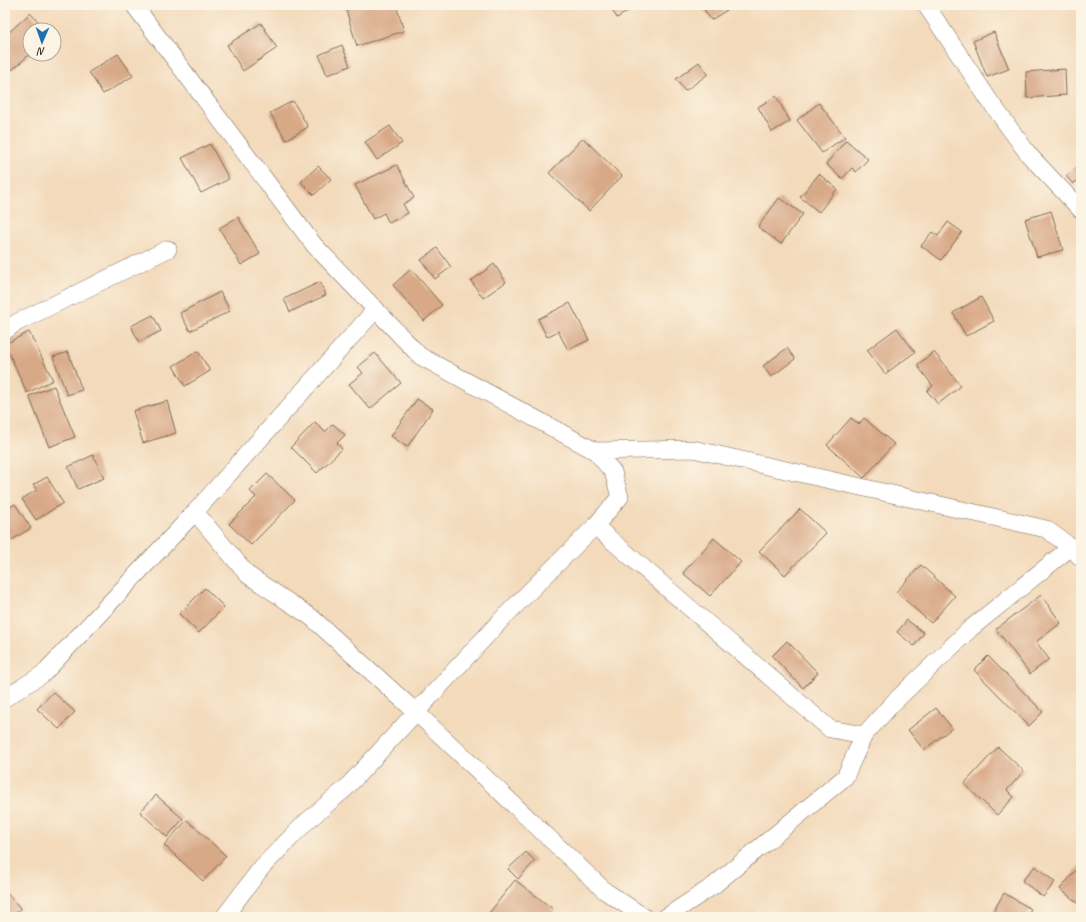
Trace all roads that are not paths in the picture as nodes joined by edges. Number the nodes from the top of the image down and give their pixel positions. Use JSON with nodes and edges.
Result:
{"nodes":[{"id":1,"x":134,"y":5,"type":"edge"},
{"id":2,"x":926,"y":5,"type":"edge"},
{"id":3,"x":1081,"y":210,"type":"edge"},
{"id":4,"x":168,"y":250,"type":"dead end"},
{"id":5,"x":376,"y":309,"type":"junction"},
{"id":6,"x":5,"y":331,"type":"edge"},
{"id":7,"x":595,"y":451,"type":"junction"},
{"id":8,"x":195,"y":512,"type":"junction"},
{"id":9,"x":595,"y":526,"type":"junction"},
{"id":10,"x":1076,"y":552,"type":"edge"},
{"id":11,"x":5,"y":698,"type":"edge"},
{"id":12,"x":417,"y":712,"type":"junction"},
{"id":13,"x":864,"y":735,"type":"junction"},
{"id":14,"x":224,"y":917,"type":"edge"},
{"id":15,"x":644,"y":917,"type":"edge"},
{"id":16,"x":666,"y":917,"type":"edge"}],
"edges":[{"from":1,"to":5,"type":"street"},
{"from":2,"to":3,"type":"street"},
{"from":4,"to":6,"type":"street"},
{"from":5,"to":7,"type":"street"},
{"from":5,"to":8,"type":"street"},
{"from":7,"to":9,"type":"street"},
{"from":7,"to":10,"type":"street"},
{"from":8,"to":11,"type":"street"},
{"from":8,"to":12,"type":"street"},
{"from":9,"to":12,"type":"street"},
{"from":9,"to":13,"type":"street"},
{"from":10,"to":13,"type":"street"},
{"from":12,"to":14,"type":"street"},
{"from":12,"to":15,"type":"street"},
{"from":13,"to":16,"type":"street"}]}
